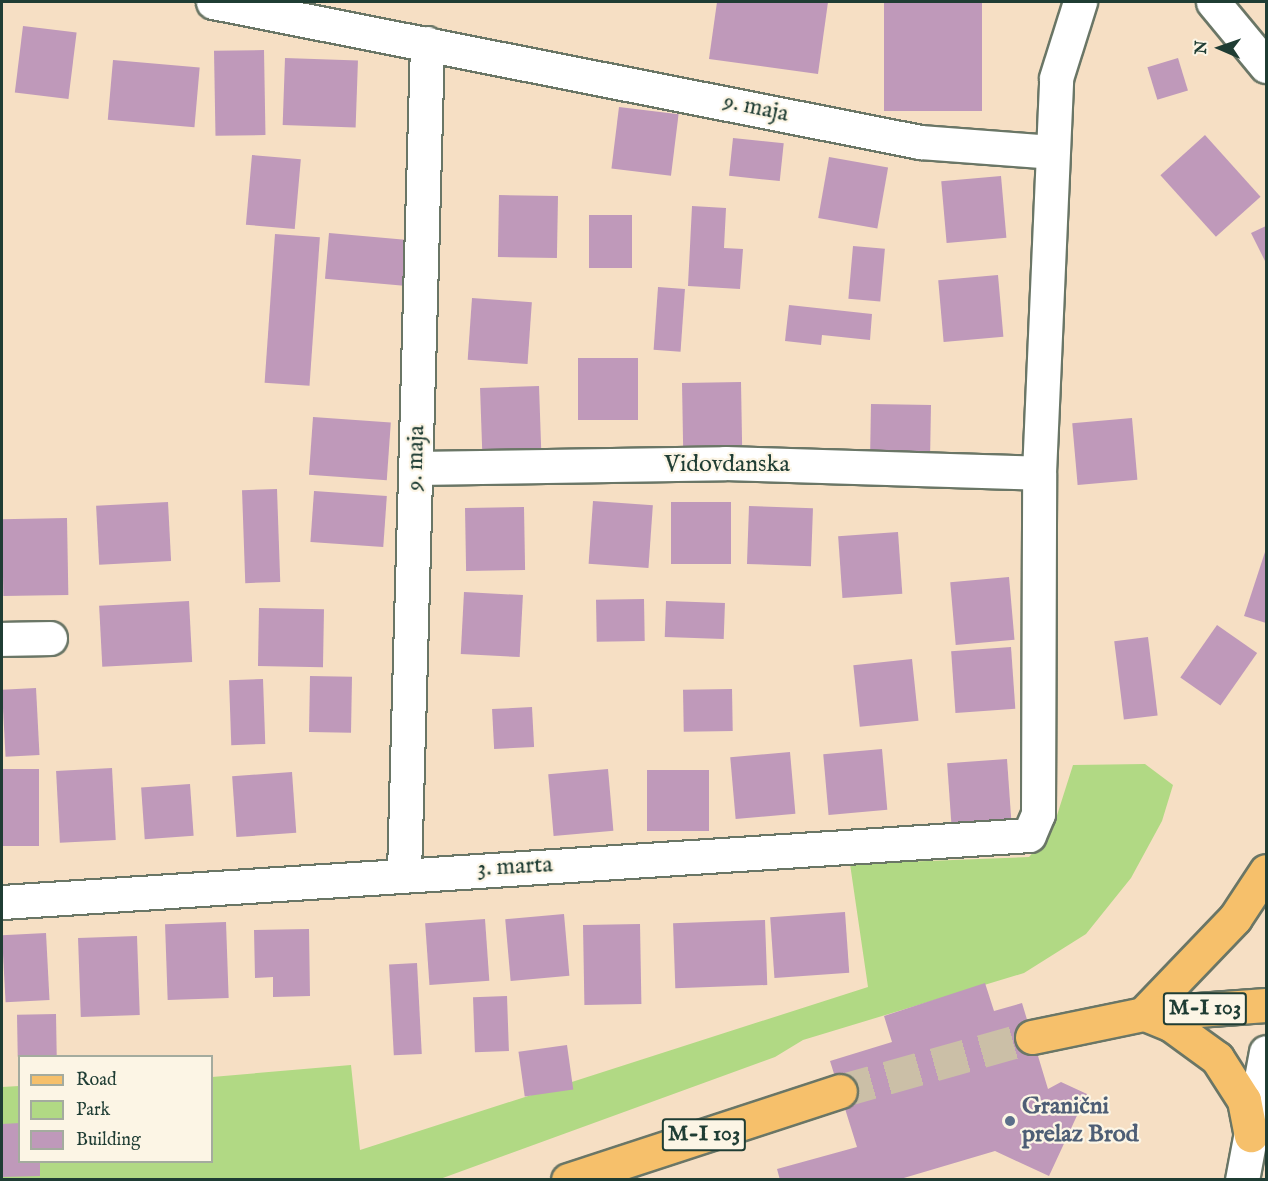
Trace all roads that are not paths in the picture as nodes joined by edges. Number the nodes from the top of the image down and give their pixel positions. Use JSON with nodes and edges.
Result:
{"nodes":[{"id":1,"x":213,"y":2,"type":"edge"},
{"id":2,"x":1080,"y":2,"type":"edge"},
{"id":3,"x":1213,"y":2,"type":"edge"},
{"id":4,"x":427,"y":43,"type":"junction"},
{"id":5,"x":1266,"y":66,"type":"edge"},
{"id":6,"x":1052,"y":152,"type":"junction"},
{"id":7,"x":416,"y":468,"type":"junction"},
{"id":8,"x":1039,"y":473,"type":"junction"},
{"id":9,"x":50,"y":638,"type":"dead end"},
{"id":10,"x":2,"y":639,"type":"edge"},
{"id":11,"x":1266,"y":871,"type":"edge"},
{"id":12,"x":404,"y":873,"type":"junction"},
{"id":13,"x":2,"y":902,"type":"edge"},
{"id":14,"x":1266,"y":1005,"type":"edge"},
{"id":15,"x":1143,"y":1014,"type":"junction"},
{"id":16,"x":1032,"y":1037,"type":"tunnel mouth"},
{"id":17,"x":1266,"y":1052,"type":"edge"},
{"id":18,"x":840,"y":1091,"type":"tunnel mouth"},
{"id":19,"x":1251,"y":1135,"type":"junction"},
{"id":20,"x":568,"y":1179,"type":"edge"},
{"id":21,"x":1242,"y":1179,"type":"edge"}],
"edges":[{"from":1,"to":4,"type":"street","name":"9. maja"},
{"from":2,"to":6,"type":"street"},
{"from":3,"to":5,"type":"street"},
{"from":4,"to":6,"type":"street","name":"9. maja"},
{"from":4,"to":7,"type":"street","name":"9. maja"},
{"from":6,"to":8,"type":"street"},
{"from":7,"to":8,"type":"street","name":"Vidovdanska"},
{"from":7,"to":12,"type":"street","name":"9. maja"},
{"from":8,"to":12,"type":"street","name":"3. marta"},
{"from":9,"to":10,"type":"street"},
{"from":11,"to":15,"type":"main road"},
{"from":12,"to":13,"type":"street","name":"3. marta"},
{"from":14,"to":15,"type":"main road","number":"M-I 103"},
{"from":15,"to":16,"type":"main road","number":"M-I 103"},
{"from":15,"to":19,"type":"main road"},
{"from":17,"to":19,"type":"street"},
{"from":18,"to":20,"type":"main road","number":"M-I 103"},
{"from":19,"to":21,"type":"street"}]}
